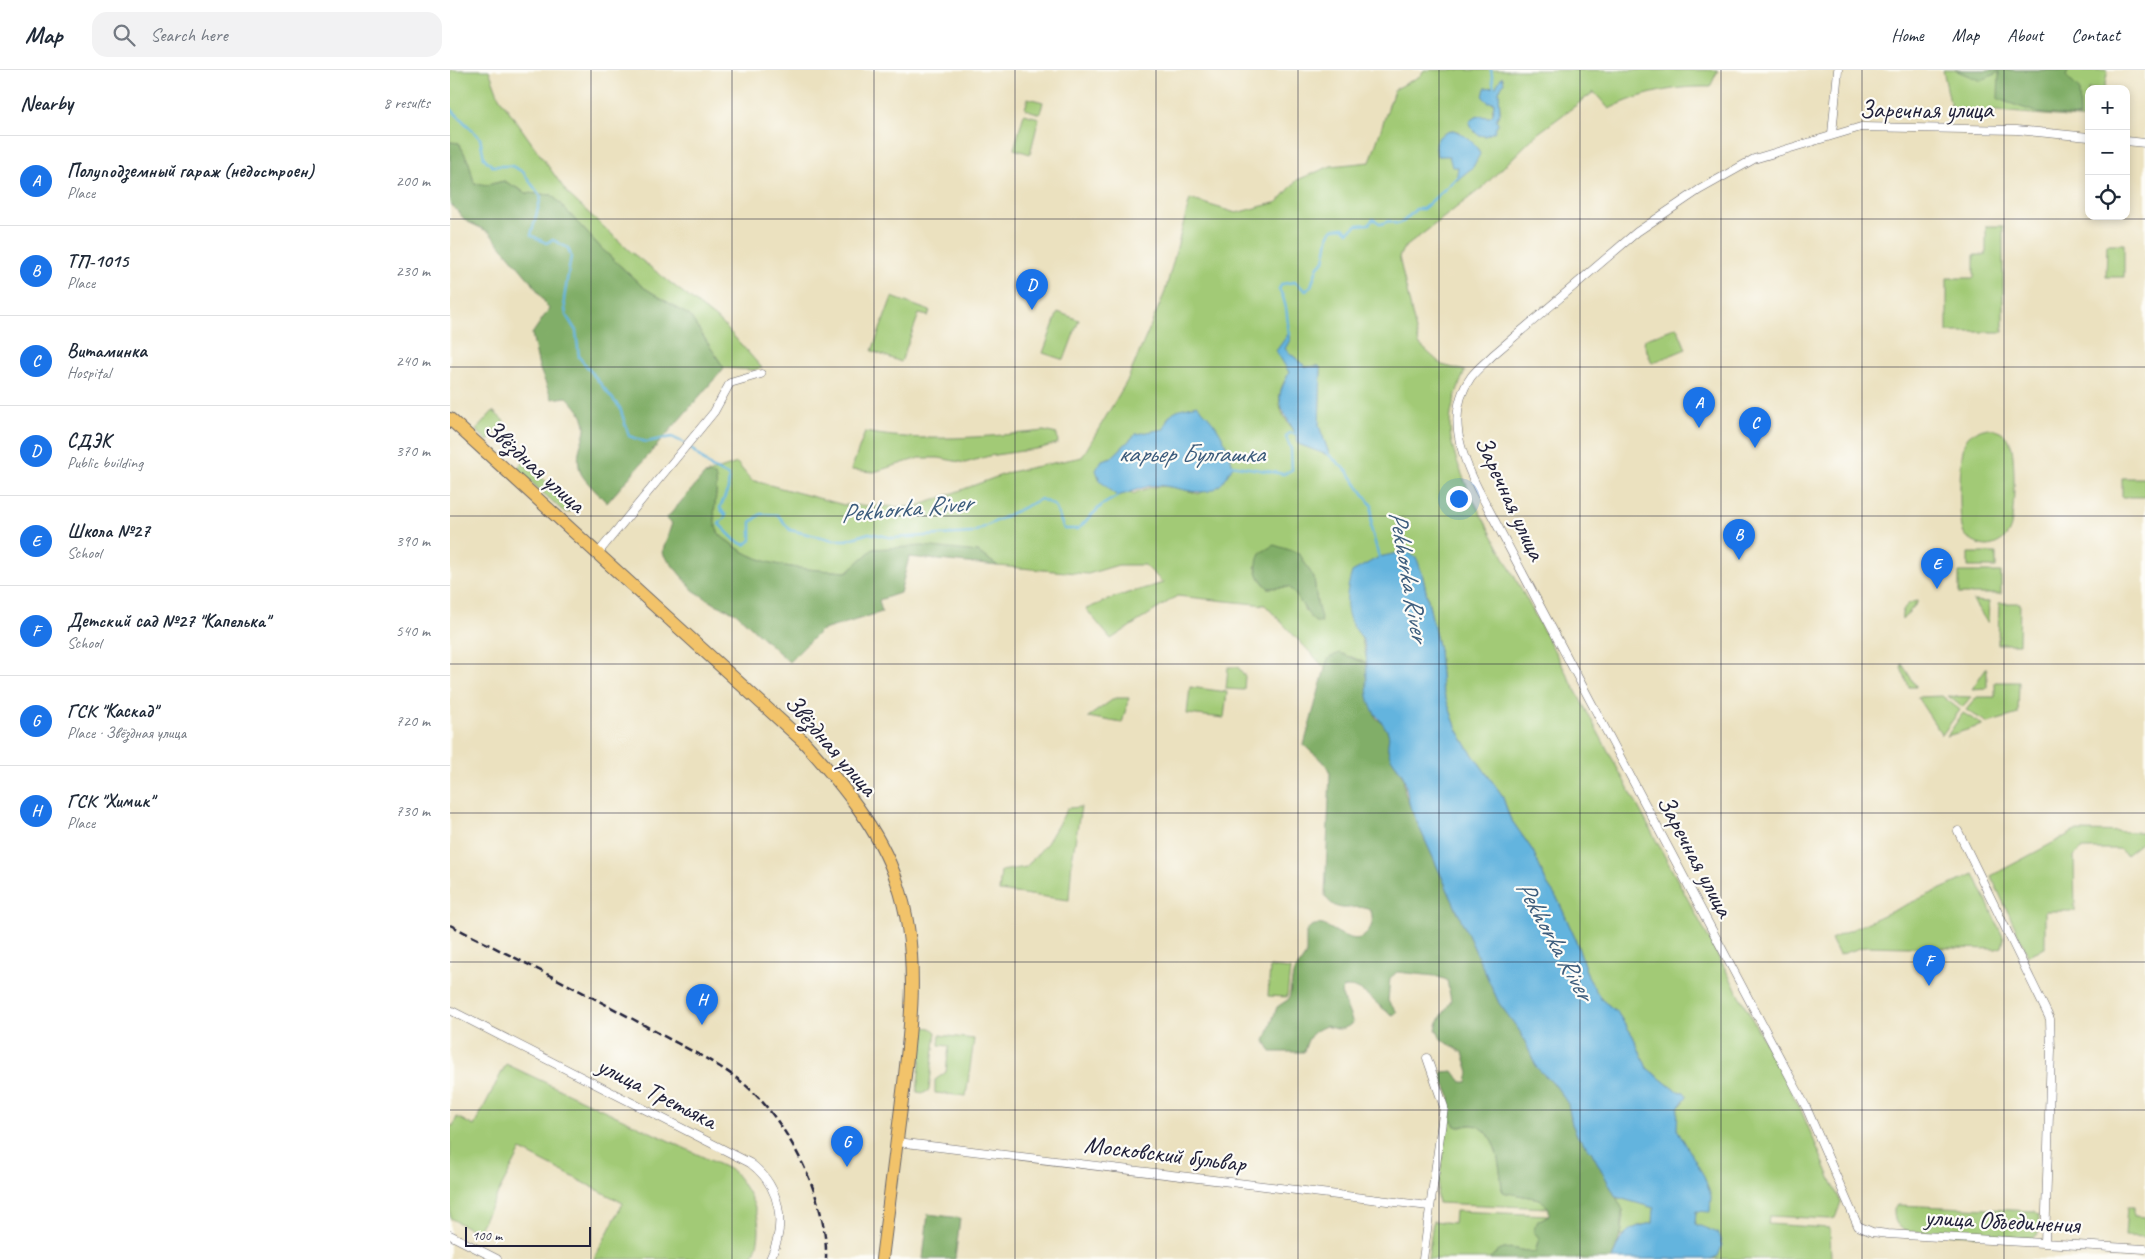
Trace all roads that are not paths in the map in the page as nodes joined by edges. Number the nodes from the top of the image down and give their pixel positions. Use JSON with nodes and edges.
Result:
{"nodes":[{"id":1,"x":1838,"y":70,"type":"edge"},
{"id":2,"x":1832,"y":134,"type":"junction"},
{"id":3,"x":2085,"y":137,"type":"edge"},
{"id":4,"x":2130,"y":141,"type":"edge"},
{"id":5,"x":2145,"y":143,"type":"edge"},
{"id":6,"x":762,"y":374,"type":"dead end"},
{"id":7,"x":450,"y":419,"type":"edge"},
{"id":8,"x":598,"y":553,"type":"junction"},
{"id":9,"x":1958,"y":831,"type":"dead end"},
{"id":10,"x":450,"y":1010,"type":"edge"},
{"id":11,"x":1427,"y":1058,"type":"dead end"},
{"id":12,"x":897,"y":1142,"type":"junction"},
{"id":13,"x":1429,"y":1206,"type":"junction"},
{"id":14,"x":1858,"y":1226,"type":"joint"},
{"id":15,"x":450,"y":1235,"type":"edge"},
{"id":16,"x":2045,"y":1243,"type":"junction"},
{"id":17,"x":2145,"y":1249,"type":"edge"},
{"id":18,"x":497,"y":1259,"type":"edge"},
{"id":19,"x":770,"y":1259,"type":"edge"},
{"id":20,"x":882,"y":1259,"type":"edge"},
{"id":21,"x":1423,"y":1259,"type":"edge"}],
"edges":[{"from":1,"to":2,"type":"street"},
{"from":2,"to":3,"type":"street","name":"Заречная улица"},
{"from":2,"to":14,"type":"street","name":"Заречная улица"},
{"from":4,"to":5,"type":"street"},
{"from":6,"to":8,"type":"street"},
{"from":7,"to":8,"type":"main road","name":"Звёздная улица"},
{"from":8,"to":12,"type":"main road","name":"Звёздная улица"},
{"from":9,"to":16,"type":"street"},
{"from":10,"to":19,"type":"street","name":"улица Третьяка"},
{"from":11,"to":13,"type":"street"},
{"from":12,"to":13,"type":"street","name":"Московский бульвар"},
{"from":12,"to":20,"type":"main road","name":"Звёздная улица"},
{"from":13,"to":21,"type":"street"},
{"from":14,"to":16,"type":"street","name":"улица Объединения"},
{"from":15,"to":18,"type":"street"},
{"from":16,"to":17,"type":"street","name":"улица Объединения"}]}
